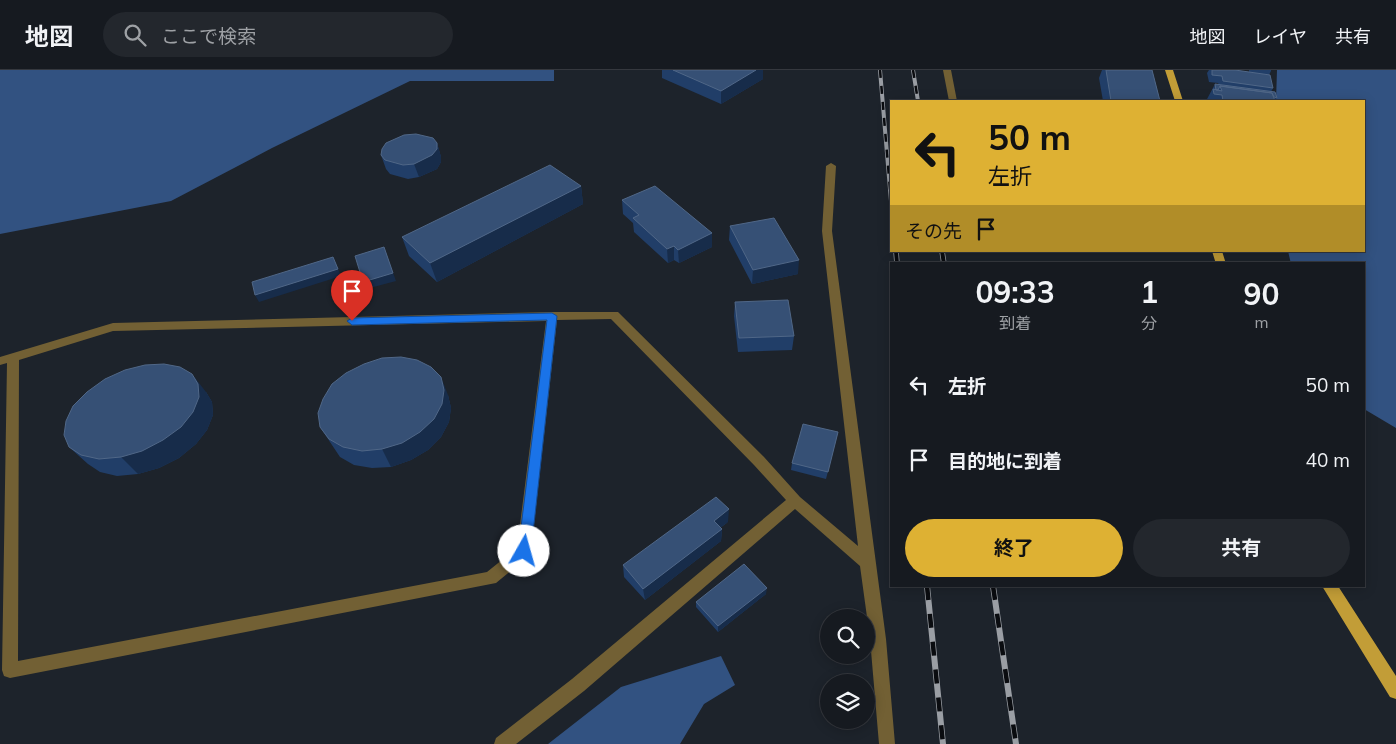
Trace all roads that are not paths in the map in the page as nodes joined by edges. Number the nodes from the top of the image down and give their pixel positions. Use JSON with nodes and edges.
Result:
{"nodes":[{"id":1,"x":947,"y":70,"type":"edge"},
{"id":2,"x":1169,"y":70,"type":"edge"},
{"id":3,"x":953,"y":100,"type":"edge"},
{"id":4,"x":1178,"y":100,"type":"edge"},
{"id":5,"x":831,"y":166,"type":"dead end"},
{"id":6,"x":552,"y":316,"type":"junction"},
{"id":7,"x":6,"y":359,"type":"edge"},
{"id":8,"x":795,"y":501,"type":"junction"},
{"id":9,"x":867,"y":563,"type":"junction"},
{"id":10,"x":1330,"y":587,"type":"edge"},
{"id":11,"x":1396,"y":691,"type":"edge"},
{"id":12,"x":502,"y":744,"type":"edge"},
{"id":13,"x":887,"y":744,"type":"edge"}],
"edges":[{"from":1,"to":3,"type":"street"},
{"from":2,"to":4,"type":"main road"},
{"from":5,"to":9,"type":"street"},
{"from":6,"to":7,"type":"street"},
{"from":6,"to":7,"type":"street"},
{"from":6,"to":8,"type":"street"},
{"from":8,"to":9,"type":"street"},
{"from":8,"to":12,"type":"street"},
{"from":9,"to":13,"type":"street"},
{"from":10,"to":11,"type":"main road"}]}
